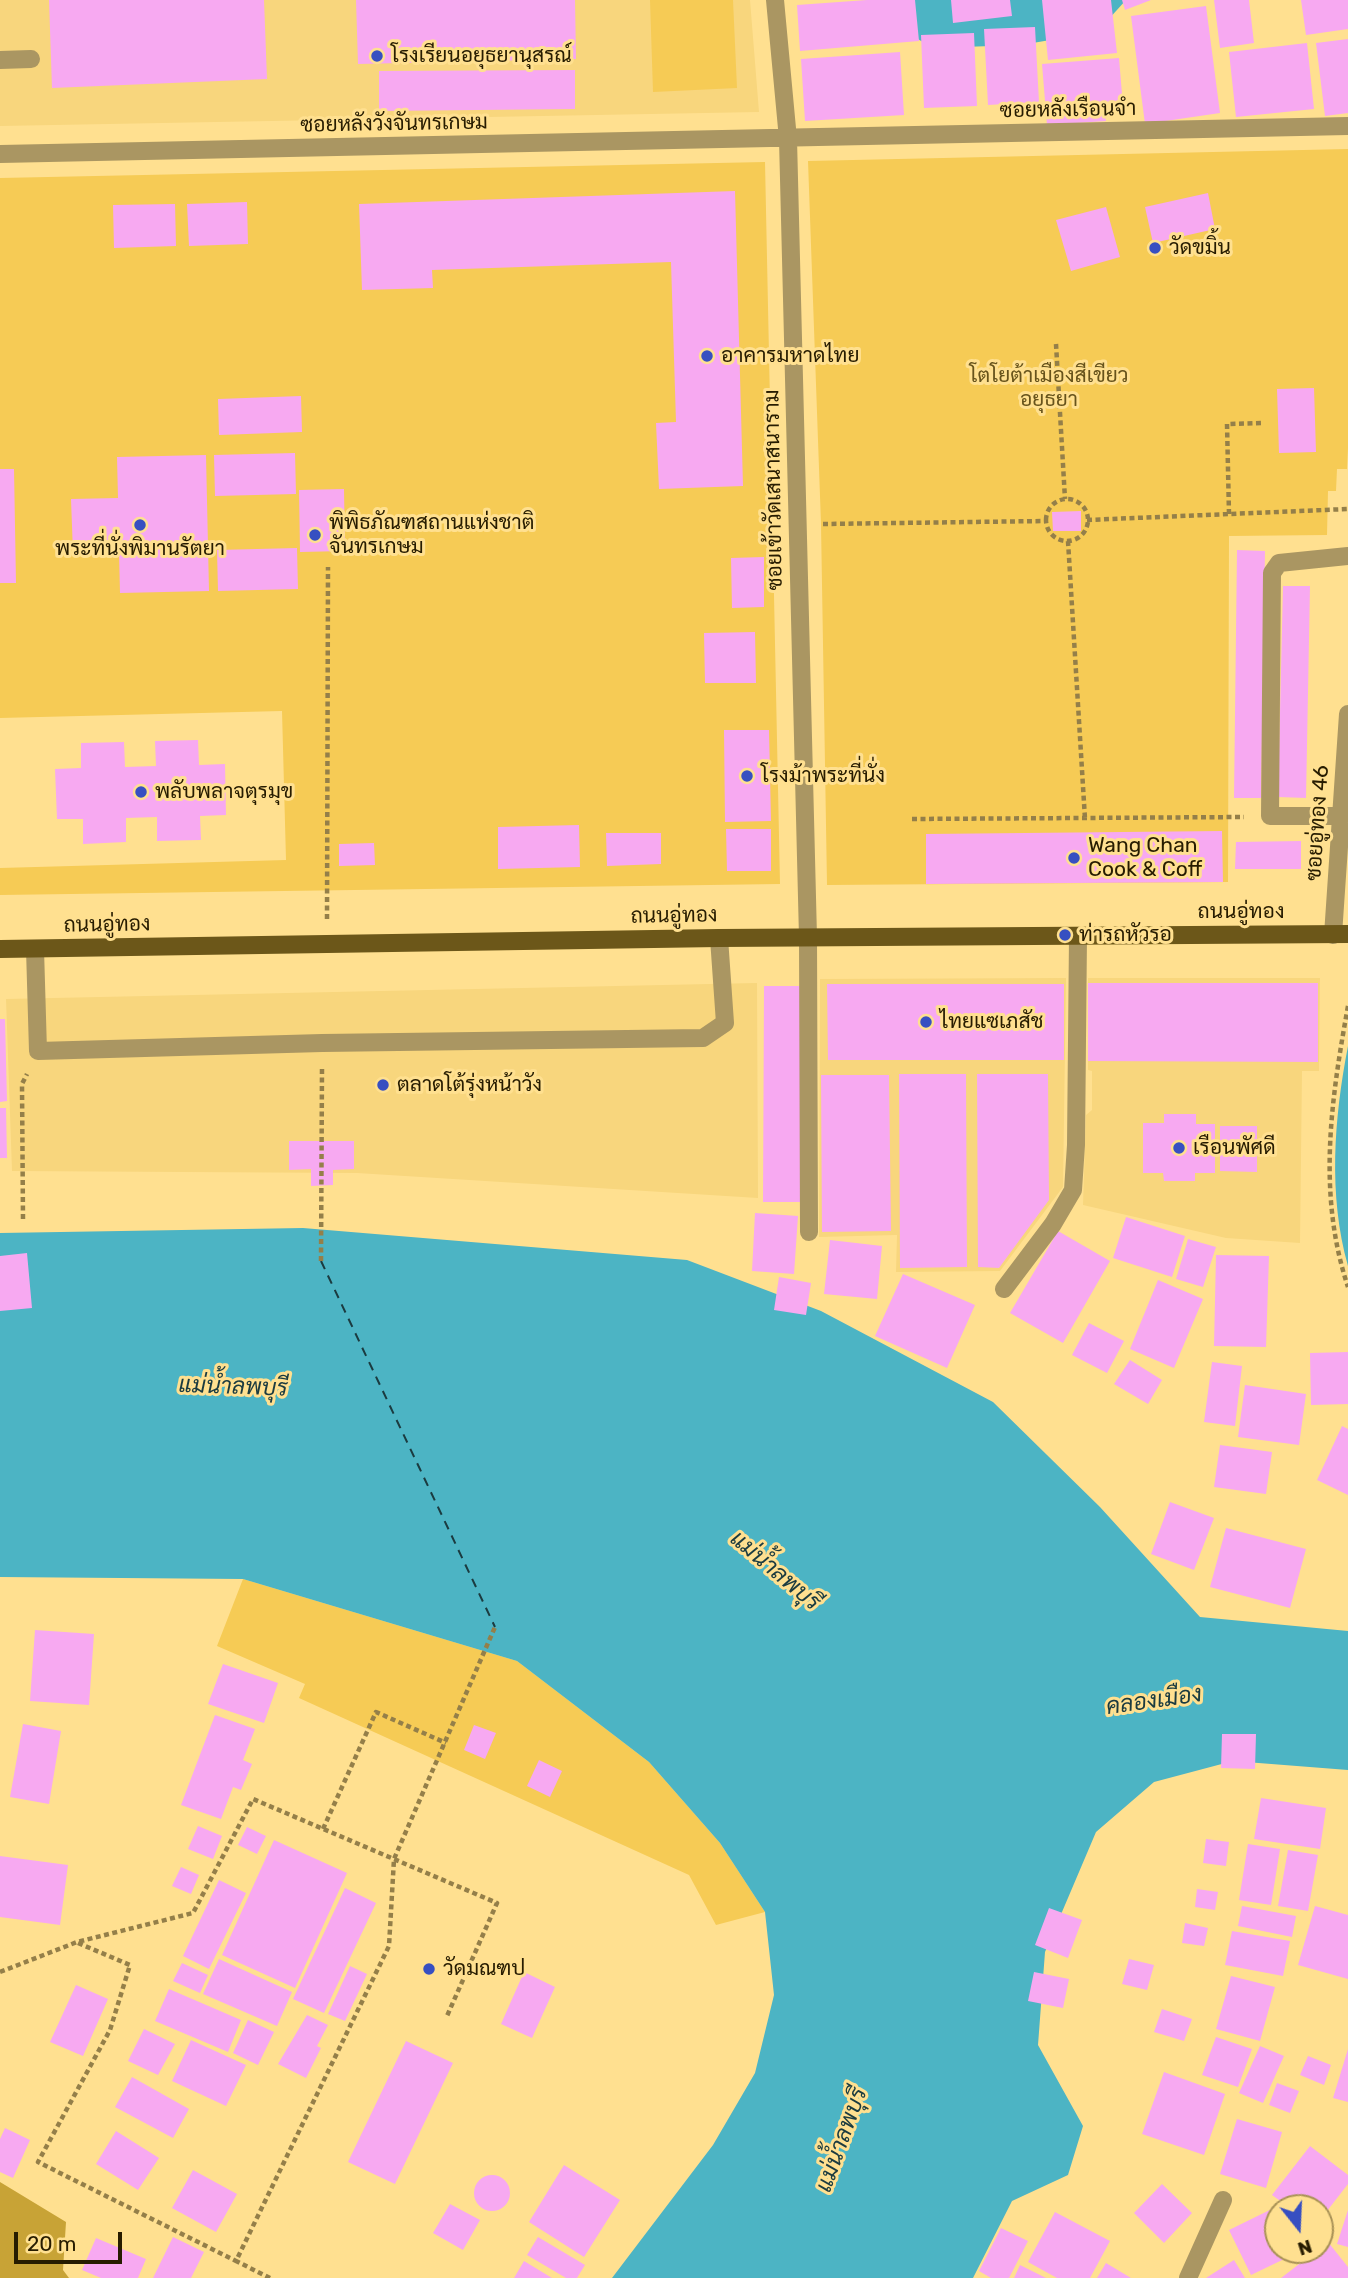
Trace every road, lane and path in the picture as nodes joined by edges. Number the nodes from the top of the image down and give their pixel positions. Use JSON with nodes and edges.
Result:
{"nodes":[{"id":1,"x":775,"y":0,"type":"edge"},
{"id":2,"x":31,"y":59,"type":"dead end"},
{"id":3,"x":0,"y":60,"type":"edge"},
{"id":4,"x":1348,"y":126,"type":"edge"},
{"id":5,"x":788,"y":139,"type":"junction"},
{"id":6,"x":0,"y":154,"type":"edge"},
{"id":7,"x":1056,"y":344,"type":"dead end"},
{"id":8,"x":1263,"y":423,"type":"dead end"},
{"id":9,"x":1065,"y":499,"type":"junction"},
{"id":10,"x":1348,"y":509,"type":"edge"},
{"id":11,"x":1229,"y":514,"type":"junction"},
{"id":12,"x":1087,"y":520,"type":"junction"},
{"id":13,"x":1046,"y":521,"type":"junction"},
{"id":14,"x":797,"y":526,"type":"junction"},
{"id":15,"x":1068,"y":541,"type":"junction"},
{"id":16,"x":1348,"y":556,"type":"edge"},
{"id":17,"x":328,"y":567,"type":"dead end"},
{"id":18,"x":1348,"y":714,"type":"edge"},
{"id":19,"x":1270,"y":816,"type":"junction"},
{"id":20,"x":1342,"y":816,"type":"junction"},
{"id":21,"x":1085,"y":818,"type":"junction"},
{"id":22,"x":912,"y":819,"type":"dead end"},
{"id":23,"x":1341,"y":934,"type":"edge"},
{"id":24,"x":1078,"y":936,"type":"junction"},
{"id":25,"x":808,"y":937,"type":"junction"},
{"id":26,"x":719,"y":938,"type":"junction"},
{"id":27,"x":327,"y":944,"type":"junction"},
{"id":28,"x":0,"y":949,"type":"edge"},
{"id":29,"x":35,"y":949,"type":"junction"},
{"id":30,"x":1348,"y":1006,"type":"edge"},
{"id":31,"x":322,"y":1042,"type":"junction"},
{"id":32,"x":38,"y":1051,"type":"junction"},
{"id":33,"x":23,"y":1219,"type":"dead end"},
{"id":34,"x":809,"y":1233,"type":"dead end"},
{"id":35,"x":321,"y":1261,"type":"dead end"},
{"id":36,"x":1346,"y":1269,"type":"edge"},
{"id":37,"x":1348,"y":1287,"type":"edge"},
{"id":38,"x":1004,"y":1289,"type":"dead end"},
{"id":39,"x":495,"y":1627,"type":"dead end"},
{"id":40,"x":446,"y":1743,"type":"junction"},
{"id":41,"x":323,"y":1829,"type":"junction"},
{"id":42,"x":394,"y":1859,"type":"junction"},
{"id":43,"x":76,"y":1942,"type":"junction"},
{"id":44,"x":0,"y":1972,"type":"edge"},
{"id":45,"x":447,"y":2016,"type":"dead end"},
{"id":46,"x":1223,"y":2200,"type":"dead end"},
{"id":47,"x":236,"y":2261,"type":"junction"},
{"id":48,"x":270,"y":2278,"type":"edge"},
{"id":49,"x":1188,"y":2278,"type":"edge"}],
"edges":[{"from":1,"to":5,"type":"street","name":"ซอยเข้าวัดเสนาสนาราม"},
{"from":2,"to":3,"type":"street"},
{"from":4,"to":5,"type":"street","name":"ซอยหลังเรือนจำ"},
{"from":5,"to":6,"type":"street","name":"ซอยหลังวังจันทรเกษม"},
{"from":5,"to":14,"type":"street","name":"ซอยเข้าวัดเสนาสนาราม"},
{"from":7,"to":9,"type":"path"},
{"from":8,"to":11,"type":"path"},
{"from":9,"to":12,"type":"path"},
{"from":9,"to":13,"type":"path"},
{"from":10,"to":11,"type":"path"},
{"from":11,"to":12,"type":"path"},
{"from":12,"to":15,"type":"path"},
{"from":13,"to":14,"type":"path"},
{"from":13,"to":15,"type":"path"},
{"from":14,"to":25,"type":"street","name":"ซอยเข้าวัดเสนาสนาราม"},
{"from":15,"to":21,"type":"path"},
{"from":16,"to":19,"type":"street"},
{"from":17,"to":27,"type":"path"},
{"from":18,"to":20,"type":"street","name":"ซอยอู่ทอง 46"},
{"from":19,"to":20,"type":"street"},
{"from":19,"to":21,"type":"path"},
{"from":20,"to":23,"type":"street","name":"ซอยอู่ทอง 46"},
{"from":21,"to":22,"type":"path"},
{"from":23,"to":24,"type":"main road","name":"ถนนอู่ทอง"},
{"from":24,"to":25,"type":"main road","name":"ถนนอู่ทอง"},
{"from":24,"to":38,"type":"street"},
{"from":25,"to":26,"type":"main road","name":"ถนนอู่ทอง"},
{"from":25,"to":34,"type":"street","name":"ซอยเข้าวัดเสนาสนาราม"},
{"from":26,"to":27,"type":"main road","name":"ถนนอู่ทอง"},
{"from":26,"to":31,"type":"street"},
{"from":27,"to":29,"type":"main road","name":"ถนนอู่ทอง"},
{"from":28,"to":29,"type":"main road","name":"ถนนอู่ทอง"},
{"from":29,"to":32,"type":"street"},
{"from":30,"to":36,"type":"path"},
{"from":31,"to":32,"type":"street"},
{"from":31,"to":35,"type":"path"},
{"from":32,"to":33,"type":"path"},
{"from":36,"to":37,"type":"path"},
{"from":39,"to":40,"type":"path"},
{"from":40,"to":41,"type":"path"},
{"from":40,"to":42,"type":"path"},
{"from":41,"to":42,"type":"path"},
{"from":41,"to":43,"type":"path"},
{"from":42,"to":45,"type":"path"},
{"from":42,"to":47,"type":"path"},
{"from":43,"to":44,"type":"path"},
{"from":43,"to":47,"type":"path"},
{"from":46,"to":49,"type":"street"},
{"from":47,"to":48,"type":"path"}]}
